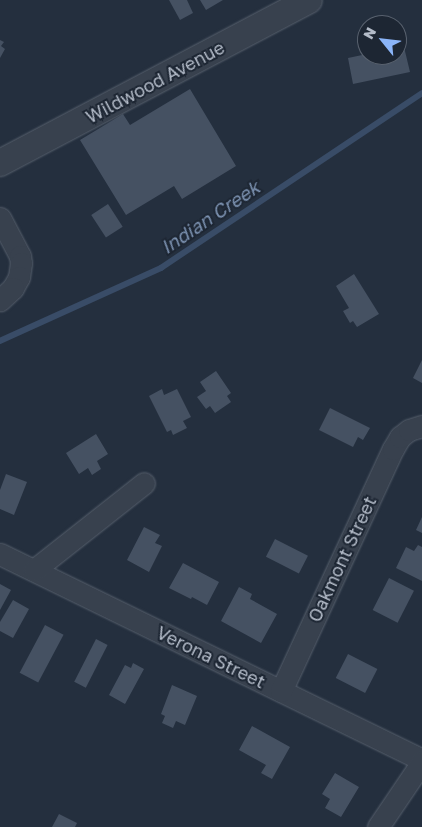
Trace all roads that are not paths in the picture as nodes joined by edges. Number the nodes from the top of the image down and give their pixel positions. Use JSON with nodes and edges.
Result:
{"nodes":[{"id":1,"x":309,"y":0,"type":"edge"},
{"id":2,"x":0,"y":163,"type":"edge"},
{"id":3,"x":0,"y":218,"type":"edge"},
{"id":4,"x":0,"y":300,"type":"edge"},
{"id":5,"x":415,"y":428,"type":"edge"},
{"id":6,"x":144,"y":483,"type":"dead end"},
{"id":7,"x":0,"y":554,"type":"edge"},
{"id":8,"x":34,"y":570,"type":"junction"},
{"id":9,"x":281,"y":691,"type":"junction"},
{"id":10,"x":422,"y":761,"type":"edge"},
{"id":11,"x":378,"y":827,"type":"edge"}],
"edges":[{"from":1,"to":2,"type":"street","name":"Wildwood Avenue"},
{"from":3,"to":4,"type":"street"},
{"from":5,"to":9,"type":"street","name":"Oakmont Street"},
{"from":6,"to":8,"type":"street"},
{"from":7,"to":8,"type":"street","name":"Verona Street"},
{"from":8,"to":9,"type":"street","name":"Verona Street"},
{"from":9,"to":10,"type":"street","name":"Verona Street"},
{"from":10,"to":11,"type":"street"}]}
